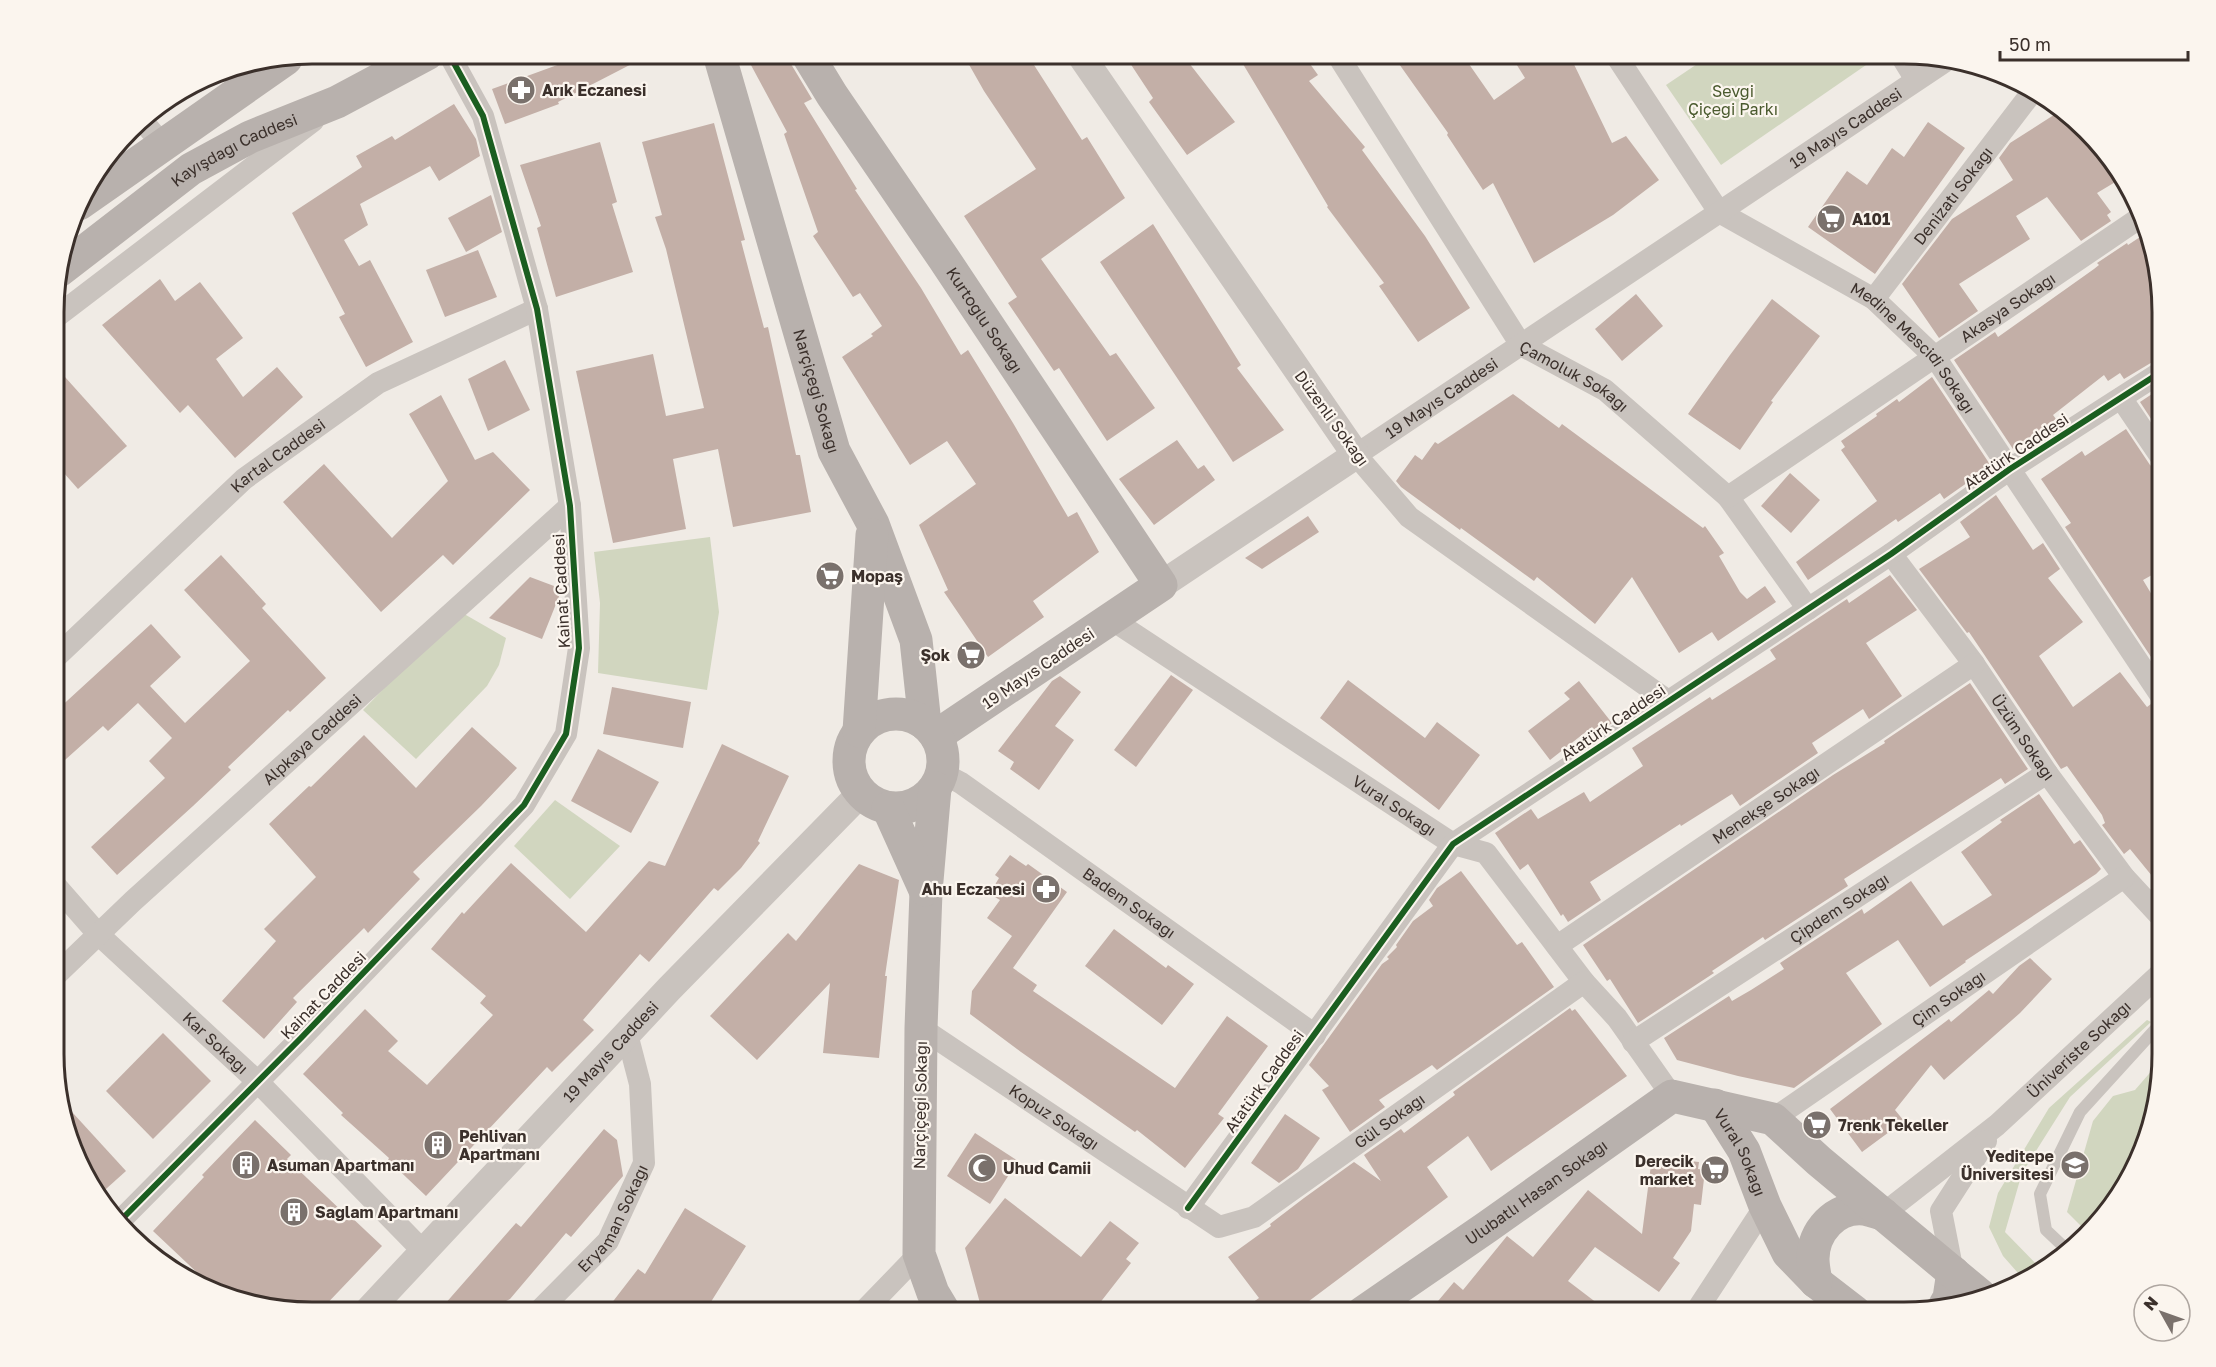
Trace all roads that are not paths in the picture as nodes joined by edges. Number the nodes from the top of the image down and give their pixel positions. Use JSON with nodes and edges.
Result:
{"nodes":[{"id":1,"x":408,"y":64,"type":"edge"},
{"id":2,"x":454,"y":64,"type":"edge"},
{"id":3,"x":722,"y":64,"type":"edge"},
{"id":4,"x":813,"y":64,"type":"edge"},
{"id":5,"x":1087,"y":64,"type":"edge"},
{"id":6,"x":1343,"y":64,"type":"edge"},
{"id":7,"x":1622,"y":64,"type":"edge"},
{"id":8,"x":1906,"y":64,"type":"edge"},
{"id":9,"x":1936,"y":67,"type":"edge"},
{"id":10,"x":267,"y":69,"type":"edge"},
{"id":11,"x":1916,"y":80,"type":"junction"},
{"id":12,"x":2028,"y":98,"type":"edge"},
{"id":13,"x":338,"y":102,"type":"junction"},
{"id":14,"x":148,"y":127,"type":"edge"},
{"id":15,"x":162,"y":144,"type":"junction"},
{"id":16,"x":96,"y":192,"type":"edge"},
{"id":17,"x":1719,"y":212,"type":"junction"},
{"id":18,"x":2135,"y":222,"type":"edge"},
{"id":19,"x":69,"y":262,"type":"edge"},
{"id":20,"x":1874,"y":299,"type":"junction"},
{"id":21,"x":537,"y":309,"type":"junction"},
{"id":22,"x":64,"y":311,"type":"edge"},
{"id":23,"x":1521,"y":345,"type":"junction"},
{"id":24,"x":1935,"y":357,"type":"junction"},
{"id":25,"x":2152,"y":378,"type":"edge"},
{"id":26,"x":2121,"y":398,"type":"junction"},
{"id":27,"x":2152,"y":443,"type":"edge"},
{"id":28,"x":1356,"y":455,"type":"junction"},
{"id":29,"x":2010,"y":469,"type":"junction"},
{"id":30,"x":1728,"y":497,"type":"junction"},
{"id":31,"x":570,"y":506,"type":"junction"},
{"id":32,"x":873,"y":524,"type":"junction"},
{"id":33,"x":1891,"y":554,"type":"junction"},
{"id":34,"x":1161,"y":585,"type":"junction"},
{"id":35,"x":1808,"y":609,"type":"junction"},
{"id":36,"x":1111,"y":619,"type":"junction"},
{"id":37,"x":64,"y":649,"type":"edge"},
{"id":38,"x":1974,"y":664,"type":"junction"},
{"id":39,"x":2152,"y":681,"type":"edge"},
{"id":40,"x":1668,"y":701,"type":"junction"},
{"id":41,"x":931,"y":730,"type":"junction"},
{"id":42,"x":860,"y":731,"type":"junction"},
{"id":43,"x":2047,"y":773,"type":"junction"},
{"id":44,"x":938,"y":781,"type":"junction"},
{"id":45,"x":874,"y":800,"type":"junction"},
{"id":46,"x":1453,"y":844,"type":"junction"},
{"id":47,"x":2124,"y":877,"type":"junction"},
{"id":48,"x":926,"y":892,"type":"junction"},
{"id":49,"x":64,"y":895,"type":"edge"},
{"id":50,"x":2152,"y":906,"type":"edge"},
{"id":51,"x":98,"y":934,"type":"junction"},
{"id":52,"x":1557,"y":946,"type":"junction"},
{"id":53,"x":64,"y":967,"type":"edge"},
{"id":54,"x":1584,"y":982,"type":"junction"},
{"id":55,"x":2152,"y":982,"type":"edge"},
{"id":56,"x":921,"y":1028,"type":"junction"},
{"id":57,"x":627,"y":1034,"type":"junction"},
{"id":58,"x":2152,"y":1034,"type":"edge"},
{"id":59,"x":1315,"y":1035,"type":"junction"},
{"id":60,"x":1633,"y":1042,"type":"junction"},
{"id":61,"x":258,"y":1082,"type":"junction"},
{"id":62,"x":1672,"y":1096,"type":"junction"},
{"id":63,"x":1715,"y":1105,"type":"junction"},
{"id":64,"x":1773,"y":1119,"type":"junction"},
{"id":65,"x":1997,"y":1125,"type":"junction"},
{"id":66,"x":1765,"y":1206,"type":"junction"},
{"id":67,"x":1188,"y":1208,"type":"junction"},
{"id":68,"x":1883,"y":1214,"type":"junction"},
{"id":69,"x":125,"y":1216,"type":"edge"},
{"id":70,"x":2062,"y":1245,"type":"edge"},
{"id":71,"x":423,"y":1251,"type":"junction"},
{"id":72,"x":919,"y":1254,"type":"junction"},
{"id":73,"x":1953,"y":1272,"type":"junction"},
{"id":74,"x":1816,"y":1282,"type":"junction"},
{"id":75,"x":1977,"y":1291,"type":"edge"},
{"id":76,"x":1949,"y":1298,"type":"edge"},
{"id":77,"x":376,"y":1302,"type":"edge"},
{"id":78,"x":548,"y":1302,"type":"edge"},
{"id":79,"x":873,"y":1302,"type":"edge"},
{"id":80,"x":938,"y":1302,"type":"edge"},
{"id":81,"x":1378,"y":1302,"type":"edge"},
{"id":82,"x":1702,"y":1302,"type":"edge"},
{"id":83,"x":1843,"y":1302,"type":"edge"}],
"edges":[{"from":1,"to":13,"type":"main road","name":"Kayışdağı Caddesi"},
{"from":2,"to":21,"type":"street","name":"Kainat Caddesi"},
{"from":3,"to":32,"type":"main road","name":"Narçiçeği Sokağı"},
{"from":4,"to":34,"type":"main road","name":"Kurtoğlu Sokağı"},
{"from":5,"to":28,"type":"street","name":"Düzenli Sokağı"},
{"from":6,"to":23,"type":"street","name":"Çamoluk Sokağı"},
{"from":7,"to":17,"type":"street","name":"Medine Mescidi Sokağı"},
{"from":8,"to":11,"type":"street"},
{"from":9,"to":11,"type":"street","name":"19 Mayıs Caddesi"},
{"from":10,"to":15,"type":"main road"},
{"from":11,"to":17,"type":"street","name":"19 Mayıs Caddesi"},
{"from":12,"to":20,"type":"street","name":"Denizatı Sokağı"},
{"from":13,"to":19,"type":"main road","name":"Kayışdağı Caddesi"},
{"from":13,"to":22,"type":"street"},
{"from":14,"to":15,"type":"street"},
{"from":15,"to":16,"type":"main road"},
{"from":17,"to":20,"type":"street","name":"Medine Mescidi Sokağı"},
{"from":17,"to":23,"type":"street","name":"19 Mayıs Caddesi"},
{"from":18,"to":24,"type":"street","name":"Akasya Sokağı"},
{"from":20,"to":24,"type":"street","name":"Medine Mescidi Sokağı"},
{"from":21,"to":31,"type":"street","name":"Kainat Caddesi"},
{"from":21,"to":37,"type":"street","name":"Kartal Caddesi"},
{"from":23,"to":28,"type":"street","name":"19 Mayıs Caddesi"},
{"from":23,"to":30,"type":"street","name":"Çamoluk Sokağı"},
{"from":24,"to":29,"type":"street","name":"Medine Mescidi Sokağı"},
{"from":24,"to":30,"type":"street","name":"Akasya Sokağı"},
{"from":25,"to":26,"type":"street","name":"Atatürk Caddesi"},
{"from":26,"to":27,"type":"street"},
{"from":26,"to":29,"type":"street","name":"Atatürk Caddesi"},
{"from":28,"to":34,"type":"street","name":"19 Mayıs Caddesi"},
{"from":28,"to":40,"type":"street","name":"Düzenli Sokağı"},
{"from":29,"to":33,"type":"street","name":"Atatürk Caddesi"},
{"from":29,"to":39,"type":"street","name":"Medine Mescidi Sokağı"},
{"from":30,"to":35,"type":"street","name":"Çamoluk Sokağı"},
{"from":31,"to":51,"type":"street","name":"Alpkaya Caddesi"},
{"from":31,"to":61,"type":"street","name":"Kainat Caddesi"},
{"from":32,"to":41,"type":"main road","name":"Narçiçeği Sokağı"},
{"from":32,"to":42,"type":"main road","name":"Narçiçeği Sokağı"},
{"from":33,"to":35,"type":"street","name":"Atatürk Caddesi"},
{"from":33,"to":38,"type":"street","name":"Üzüm Sokağı"},
{"from":34,"to":36,"type":"main road","name":"19 Mayıs Caddesi"},
{"from":35,"to":40,"type":"street","name":"Atatürk Caddesi"},
{"from":36,"to":41,"type":"main road","name":"19 Mayıs Caddesi"},
{"from":36,"to":46,"type":"street","name":"Vural Sokağı"},
{"from":38,"to":43,"type":"street","name":"Üzüm Sokağı"},
{"from":38,"to":52,"type":"street","name":"Menekşe Sokağı"},
{"from":40,"to":46,"type":"street","name":"Atatürk Caddesi"},
{"from":41,"to":42,"type":"main road"},
{"from":41,"to":44,"type":"main road","name":"Narçiçeği Sokağı"},
{"from":42,"to":45,"type":"main road","name":"Narçiçeği Sokağı"},
{"from":43,"to":47,"type":"street","name":"Üzüm Sokağı"},
{"from":43,"to":60,"type":"street","name":"Çipdem Sokağı"},
{"from":44,"to":45,"type":"main road"},
{"from":44,"to":48,"type":"main road","name":"Narçiçeği Sokağı"},
{"from":44,"to":59,"type":"street","name":"Badem Sokağı"},
{"from":45,"to":48,"type":"main road","name":"Narçiçeği Sokağı"},
{"from":45,"to":57,"type":"street","name":"19 Mayıs Caddesi"},
{"from":46,"to":52,"type":"street","name":"Vural Sokağı"},
{"from":46,"to":59,"type":"street","name":"Atatürk Caddesi"},
{"from":47,"to":50,"type":"street","name":"Üzüm Sokağı"},
{"from":47,"to":64,"type":"street","name":"Çim Sokağı"},
{"from":48,"to":56,"type":"main road","name":"Narçiçeği Sokağı"},
{"from":49,"to":51,"type":"street","name":"Kar Sokağı"},
{"from":51,"to":53,"type":"street","name":"Alpkaya Caddesi"},
{"from":51,"to":61,"type":"street","name":"Kar Sokağı"},
{"from":52,"to":54,"type":"street","name":"Vural Sokağı"},
{"from":54,"to":60,"type":"street","name":"Vural Sokağı"},
{"from":54,"to":67,"type":"street","name":"Gül Sokağı"},
{"from":55,"to":65,"type":"street","name":"Üniveriste Sokağı"},
{"from":56,"to":67,"type":"street","name":"Kopuz Sokağı"},
{"from":56,"to":72,"type":"main road","name":"Narçiçeği Sokağı"},
{"from":57,"to":71,"type":"street","name":"19 Mayıs Caddesi"},
{"from":57,"to":78,"type":"street","name":"Eryaman Sokağı"},
{"from":58,"to":70,"type":"lane"},
{"from":59,"to":67,"type":"street","name":"Atatürk Caddesi"},
{"from":60,"to":62,"type":"street","name":"Vural Sokağı"},
{"from":61,"to":69,"type":"street","name":"Kainat Caddesi"},
{"from":61,"to":71,"type":"street","name":"Kar Sokağı"},
{"from":62,"to":63,"type":"main road"},
{"from":62,"to":81,"type":"main road","name":"Ulubatlı Hasan Sokağı"},
{"from":63,"to":64,"type":"main road","name":"Vural Sokağı"},
{"from":63,"to":66,"type":"main road","name":"Vural Sokağı"},
{"from":64,"to":68,"type":"main road","name":"Vural Sokağı"},
{"from":65,"to":68,"type":"street"},
{"from":65,"to":73,"type":"street"},
{"from":66,"to":74,"type":"main road","name":"Vural Sokağı"},
{"from":66,"to":82,"type":"street"},
{"from":68,"to":73,"type":"main road","name":"Vural Sokağı"},
{"from":68,"to":74,"type":"main road"},
{"from":71,"to":77,"type":"street","name":"19 Mayıs Caddesi"},
{"from":72,"to":79,"type":"street"},
{"from":72,"to":80,"type":"main road","name":"Narçiçeği Sokağı"},
{"from":73,"to":75,"type":"main road","name":"Vural Sokağı"},
{"from":73,"to":76,"type":"main road"},
{"from":74,"to":83,"type":"main road","name":"Vural Sokağı"}]}
